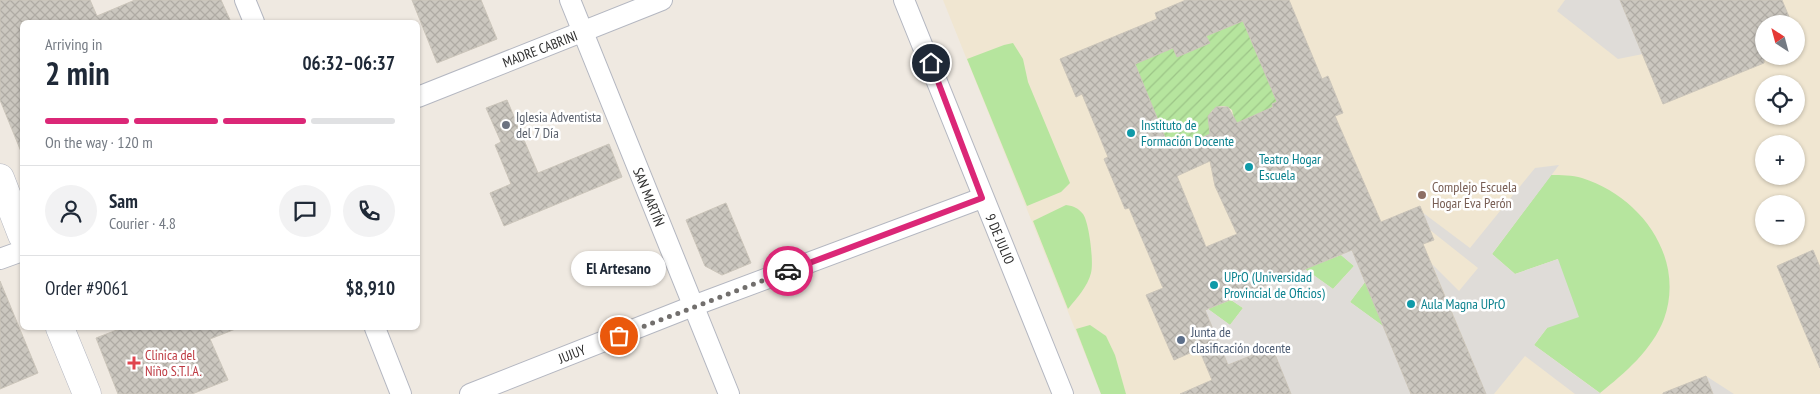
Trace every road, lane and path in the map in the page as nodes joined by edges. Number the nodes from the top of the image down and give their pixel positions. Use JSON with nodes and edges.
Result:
{"nodes":[{"id":1,"x":245,"y":0,"type":"edge"},
{"id":2,"x":570,"y":0,"type":"edge"},
{"id":3,"x":662,"y":0,"type":"edge"},
{"id":4,"x":904,"y":0,"type":"edge"},
{"id":5,"x":253,"y":20,"type":"edge"},
{"id":6,"x":582,"y":32,"type":"junction"},
{"id":7,"x":420,"y":96,"type":"edge"},
{"id":8,"x":0,"y":178,"type":"edge"},
{"id":9,"x":982,"y":198,"type":"junction"},
{"id":10,"x":20,"y":230,"type":"edge"},
{"id":11,"x":20,"y":252,"type":"edge"},
{"id":12,"x":0,"y":259,"type":"edge"},
{"id":13,"x":693,"y":306,"type":"junction"},
{"id":14,"x":61,"y":330,"type":"edge"},
{"id":15,"x":376,"y":330,"type":"edge"},
{"id":16,"x":87,"y":394,"type":"edge"},
{"id":17,"x":402,"y":394,"type":"edge"},
{"id":18,"x":470,"y":394,"type":"edge"},
{"id":19,"x":729,"y":394,"type":"edge"},
{"id":20,"x":1063,"y":394,"type":"edge"}],
"edges":[{"from":1,"to":5,"type":"street"},
{"from":2,"to":6,"type":"street","name":"SAN MARTÍN"},
{"from":3,"to":6,"type":"street","name":"MADRE CABRINI"},
{"from":4,"to":9,"type":"street","name":"9 DE JULIO"},
{"from":6,"to":7,"type":"street","name":"MADRE CABRINI"},
{"from":6,"to":13,"type":"street","name":"SAN MARTÍN"},
{"from":8,"to":10,"type":"main road"},
{"from":9,"to":13,"type":"street","name":"JUJUY"},
{"from":9,"to":20,"type":"street","name":"9 DE JULIO"},
{"from":11,"to":12,"type":"street"},
{"from":13,"to":18,"type":"street","name":"JUJUY"},
{"from":13,"to":19,"type":"street","name":"SAN MARTÍN"},
{"from":14,"to":16,"type":"main road"},
{"from":15,"to":17,"type":"street"}]}
